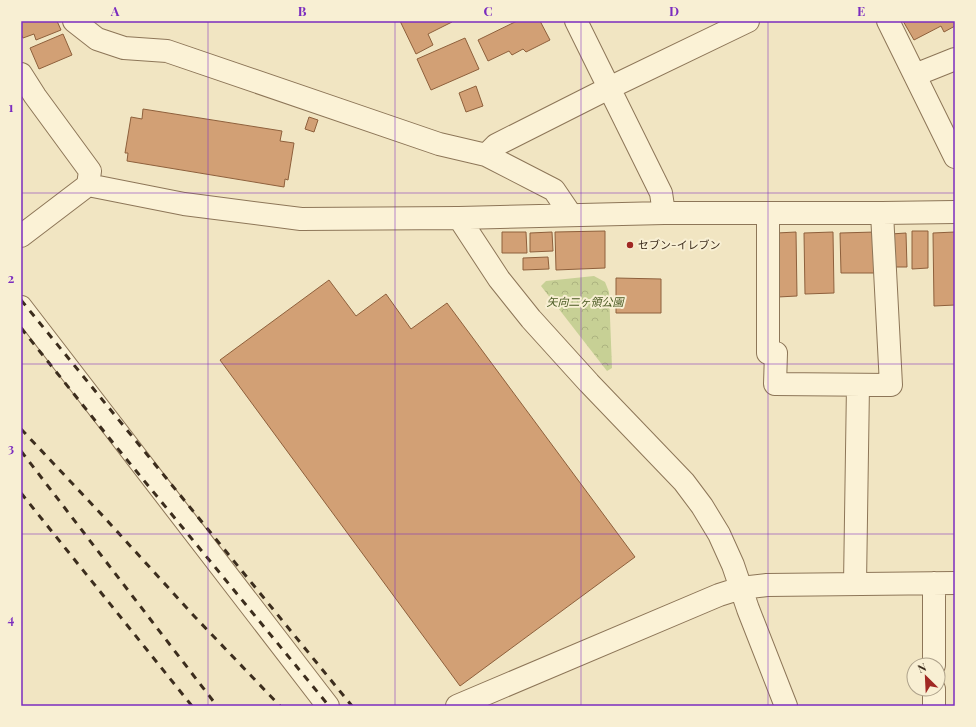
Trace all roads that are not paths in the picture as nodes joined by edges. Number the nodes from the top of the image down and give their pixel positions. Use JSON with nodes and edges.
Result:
{"nodes":[{"id":1,"x":74,"y":21,"type":"edge"},
{"id":2,"x":576,"y":21,"type":"edge"},
{"id":3,"x":748,"y":21,"type":"edge"},
{"id":4,"x":888,"y":21,"type":"edge"},
{"id":5,"x":955,"y":59,"type":"edge"},
{"id":6,"x":21,"y":74,"type":"edge"},
{"id":7,"x":915,"y":75,"type":"junction"},
{"id":8,"x":609,"y":88,"type":"junction"},
{"id":9,"x":486,"y":155,"type":"junction"},
{"id":10,"x":955,"y":157,"type":"edge"},
{"id":11,"x":88,"y":185,"type":"junction"},
{"id":12,"x":955,"y":212,"type":"edge"},
{"id":13,"x":664,"y":213,"type":"junction"},
{"id":14,"x":768,"y":213,"type":"junction"},
{"id":15,"x":882,"y":213,"type":"junction"},
{"id":16,"x":571,"y":215,"type":"junction"},
{"id":17,"x":459,"y":218,"type":"junction"},
{"id":18,"x":21,"y":236,"type":"edge"},
{"id":19,"x":21,"y":307,"type":"edge"},
{"id":20,"x":858,"y":385,"type":"junction"},
{"id":21,"x":934,"y":583,"type":"junction"},
{"id":22,"x":955,"y":583,"type":"edge"},
{"id":23,"x":856,"y":584,"type":"junction"},
{"id":24,"x":741,"y":588,"type":"junction"},
{"id":25,"x":934,"y":657,"type":"edge"},
{"id":26,"x":328,"y":706,"type":"edge"},
{"id":27,"x":457,"y":706,"type":"edge"},
{"id":28,"x":786,"y":706,"type":"edge"}],
"edges":[{"from":1,"to":9,"type":"street"},
{"from":2,"to":8,"type":"street"},
{"from":3,"to":8,"type":"street"},
{"from":4,"to":7,"type":"street"},
{"from":5,"to":7,"type":"street"},
{"from":6,"to":11,"type":"street"},
{"from":7,"to":10,"type":"street"},
{"from":8,"to":9,"type":"street"},
{"from":8,"to":13,"type":"street"},
{"from":9,"to":16,"type":"street"},
{"from":11,"to":17,"type":"street"},
{"from":11,"to":18,"type":"street"},
{"from":12,"to":15,"type":"street"},
{"from":13,"to":14,"type":"street"},
{"from":13,"to":16,"type":"street"},
{"from":14,"to":15,"type":"street"},
{"from":14,"to":20,"type":"street"},
{"from":15,"to":20,"type":"street"},
{"from":16,"to":17,"type":"street"},
{"from":17,"to":24,"type":"street"},
{"from":19,"to":26,"type":"street"},
{"from":20,"to":23,"type":"street"},
{"from":21,"to":22,"type":"street"},
{"from":21,"to":23,"type":"street"},
{"from":21,"to":25,"type":"street"},
{"from":23,"to":24,"type":"street"},
{"from":24,"to":27,"type":"street"},
{"from":24,"to":28,"type":"street"}]}
